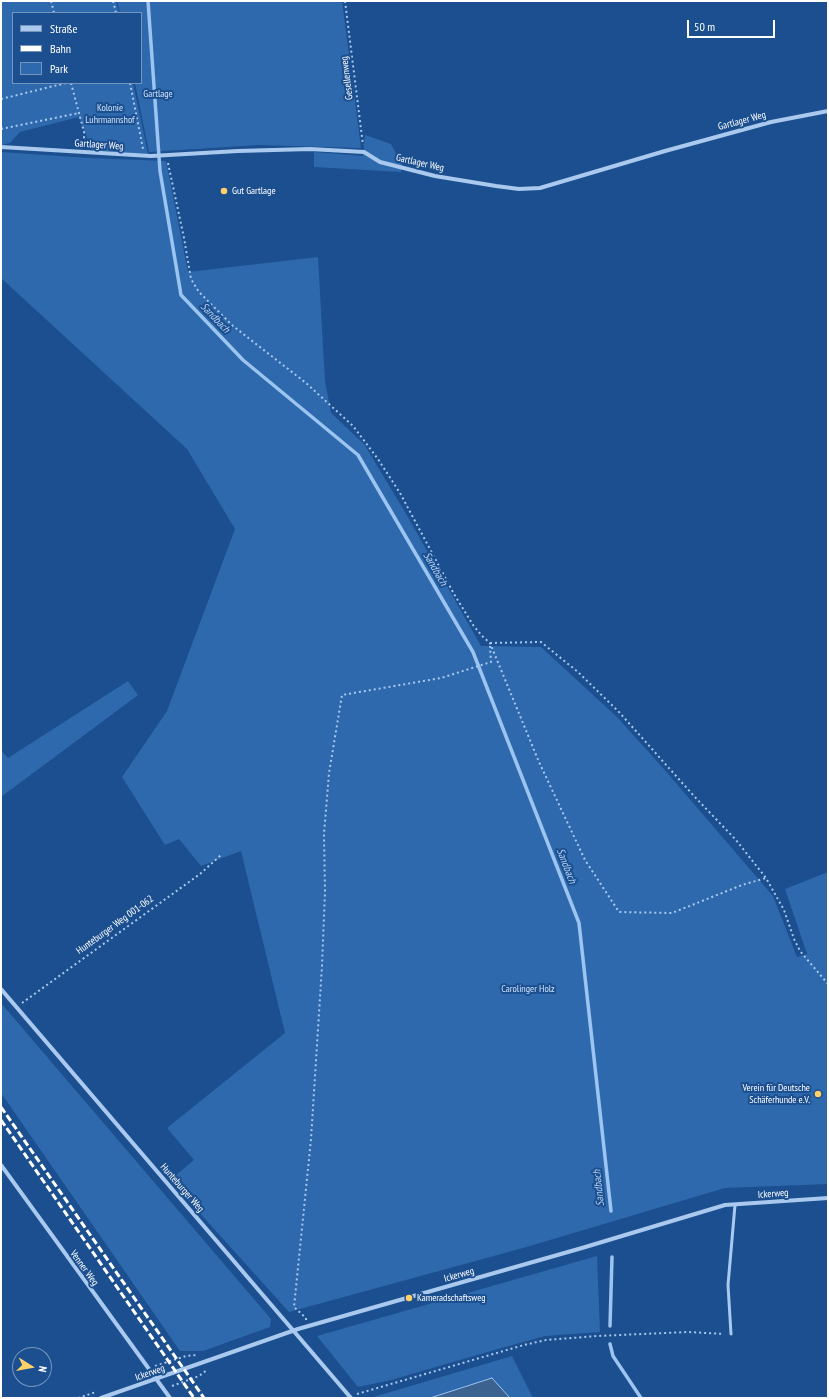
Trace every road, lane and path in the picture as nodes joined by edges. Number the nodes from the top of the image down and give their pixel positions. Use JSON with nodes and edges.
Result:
{"nodes":[{"id":1,"x":51,"y":1,"type":"edge"},
{"id":2,"x":113,"y":1,"type":"edge"},
{"id":3,"x":345,"y":1,"type":"edge"},
{"id":4,"x":54,"y":12,"type":"edge"},
{"id":5,"x":116,"y":12,"type":"edge"},
{"id":6,"x":62,"y":84,"type":"edge"},
{"id":7,"x":71,"y":84,"type":"edge"},
{"id":8,"x":130,"y":84,"type":"edge"},
{"id":9,"x":1,"y":99,"type":"edge"},
{"id":10,"x":828,"y":111,"type":"edge"},
{"id":11,"x":79,"y":113,"type":"junction"},
{"id":12,"x":1,"y":129,"type":"edge"},
{"id":13,"x":1,"y":147,"type":"edge"},
{"id":14,"x":85,"y":152,"type":"junction"},
{"id":15,"x":364,"y":152,"type":"junction"},
{"id":16,"x":145,"y":156,"type":"junction"},
{"id":17,"x":166,"y":156,"type":"junction"},
{"id":18,"x":490,"y":643,"type":"junction"},
{"id":19,"x":222,"y":855,"type":"dead end"},
{"id":20,"x":766,"y":878,"type":"junction"},
{"id":21,"x":828,"y":984,"type":"edge"},
{"id":22,"x":1,"y":989,"type":"edge"},
{"id":23,"x":16,"y":1007,"type":"junction"},
{"id":24,"x":1,"y":1165,"type":"edge"},
{"id":25,"x":828,"y":1198,"type":"edge"},
{"id":26,"x":735,"y":1205,"type":"junction"},
{"id":27,"x":306,"y":1318,"type":"dead end"},
{"id":28,"x":294,"y":1330,"type":"junction"},
{"id":29,"x":731,"y":1334,"type":"joint"},
{"id":30,"x":198,"y":1355,"type":"dead end"},
{"id":31,"x":148,"y":1370,"type":"junction"},
{"id":32,"x":156,"y":1379,"type":"junction"},
{"id":33,"x":351,"y":1397,"type":"edge"},
{"id":34,"x":101,"y":1398,"type":"edge"},
{"id":35,"x":170,"y":1398,"type":"edge"}],
"edges":[{"from":1,"to":4,"type":"path"},
{"from":2,"to":5,"type":"path"},
{"from":3,"to":15,"type":"path","name":"Gesellenweg"},
{"from":6,"to":9,"type":"path"},
{"from":7,"to":11,"type":"path"},
{"from":8,"to":16,"type":"path"},
{"from":10,"to":15,"type":"street","name":"Gartlager Weg"},
{"from":11,"to":12,"type":"path"},
{"from":11,"to":14,"type":"path"},
{"from":13,"to":14,"type":"street","name":"Gartlager Weg"},
{"from":14,"to":16,"type":"street","name":"Gartlager Weg"},
{"from":15,"to":17,"type":"street","name":"Gartlager Weg"},
{"from":16,"to":17,"type":"street","name":"Gartlager Weg"},
{"from":17,"to":18,"type":"path"},
{"from":18,"to":20,"type":"path"},
{"from":18,"to":20,"type":"path"},
{"from":18,"to":27,"type":"path"},
{"from":19,"to":23,"type":"path","name":"Hunteburger Weg 001-062"},
{"from":20,"to":21,"type":"path"},
{"from":22,"to":23,"type":"street","name":"Hunteburger Weg"},
{"from":23,"to":28,"type":"street","name":"Hunteburger Weg"},
{"from":24,"to":31,"type":"street","name":"Venner Weg"},
{"from":25,"to":26,"type":"street","name":"Ickerweg"},
{"from":26,"to":28,"type":"street","name":"Ickerweg"},
{"from":26,"to":29,"type":"lane"},
{"from":28,"to":32,"type":"street","name":"Ickerweg"},
{"from":28,"to":33,"type":"street","name":"Hunteburger Weg"},
{"from":29,"to":33,"type":"path"},
{"from":30,"to":31,"type":"path"},
{"from":31,"to":32,"type":"street","name":"Venner Weg"},
{"from":32,"to":34,"type":"street","name":"Ickerweg"},
{"from":32,"to":35,"type":"street","name":"Venner Weg"}]}
